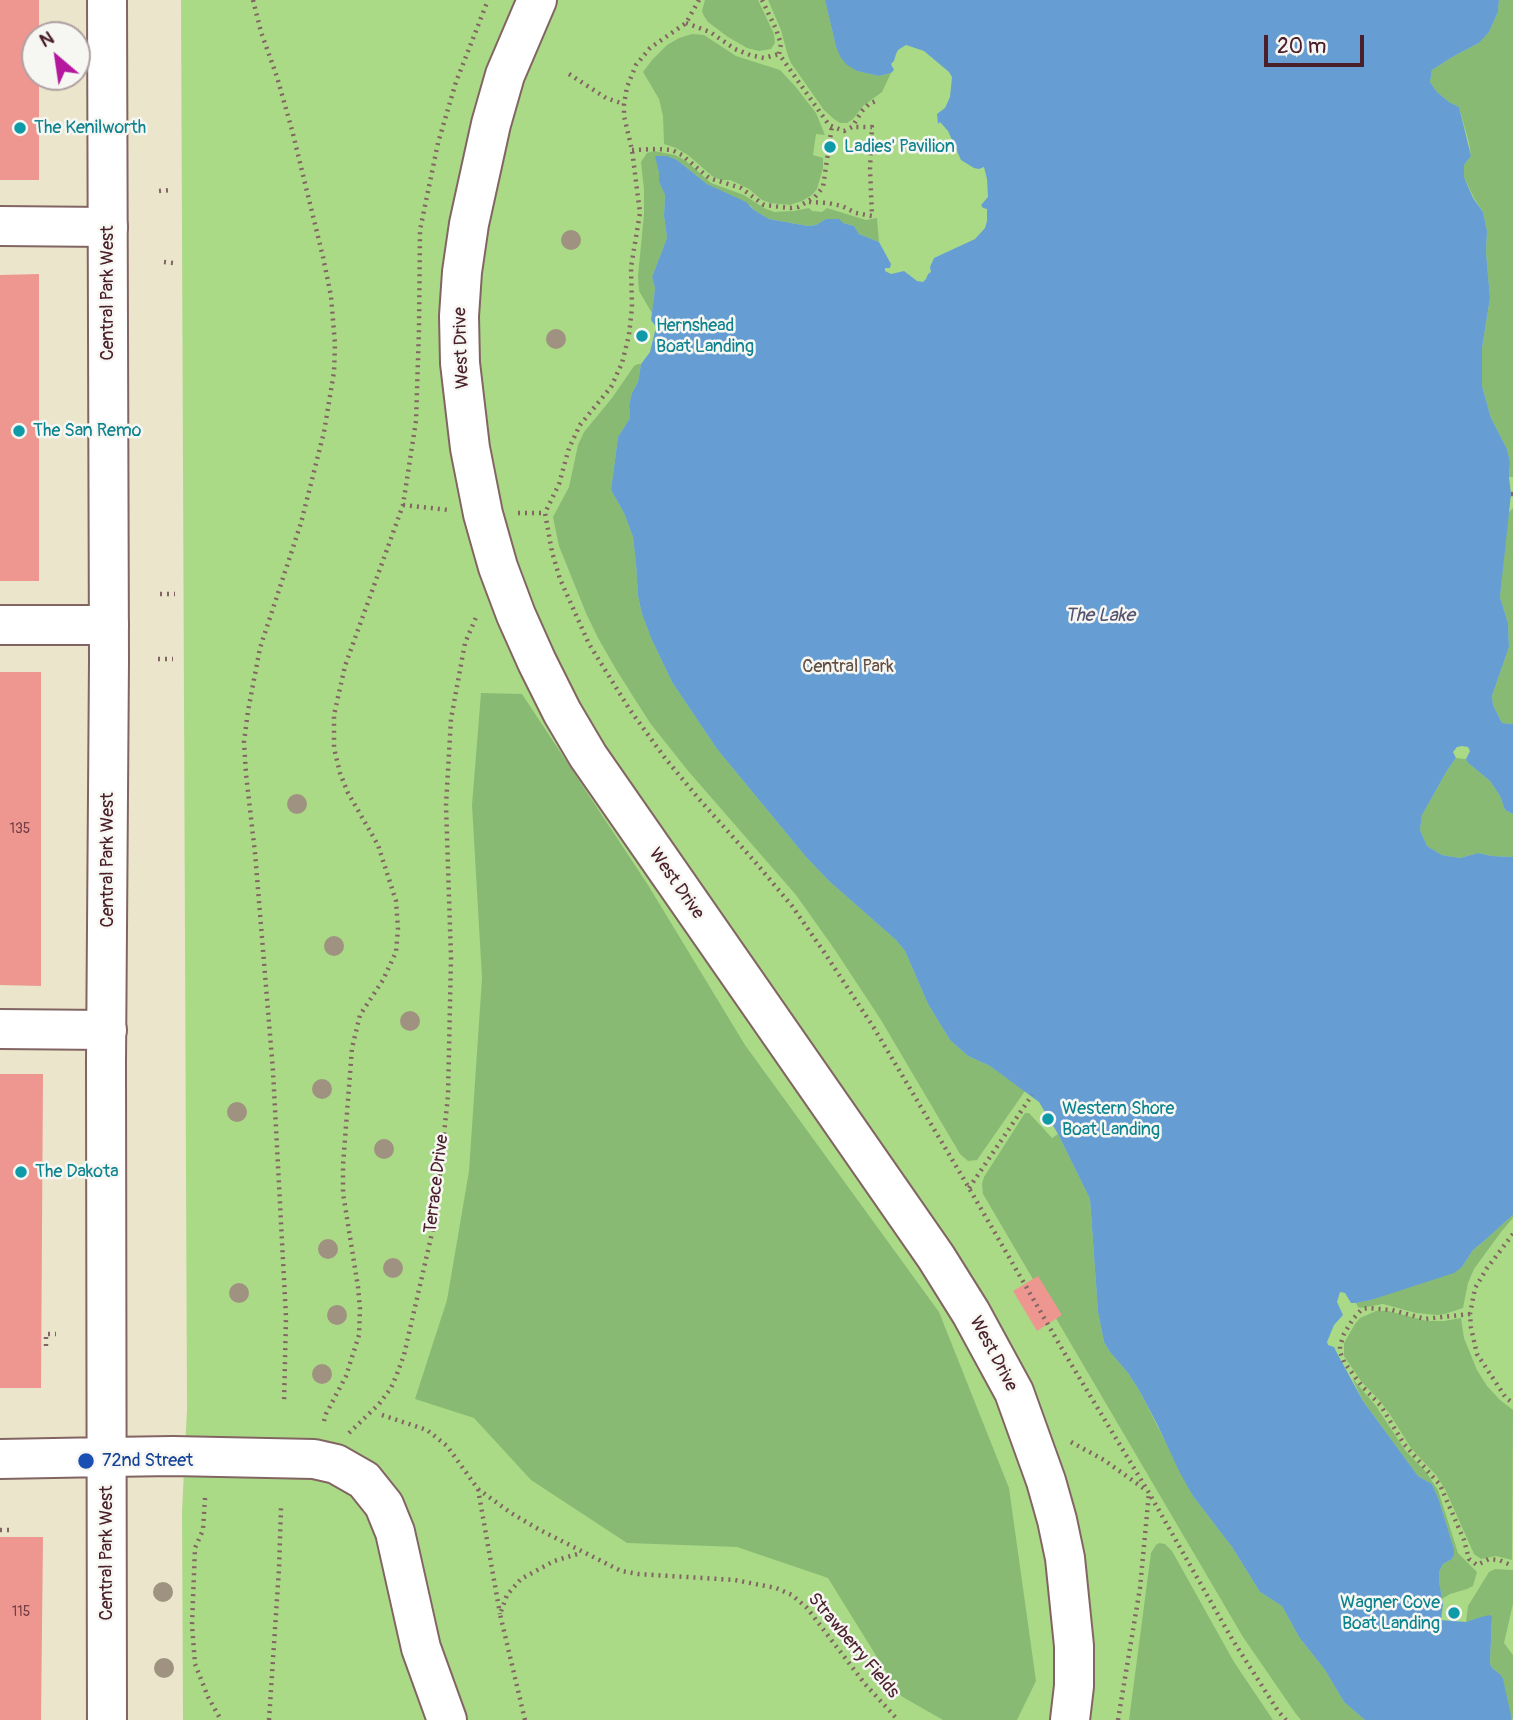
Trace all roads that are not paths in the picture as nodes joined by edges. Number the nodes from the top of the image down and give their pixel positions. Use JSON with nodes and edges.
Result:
{"nodes":[{"id":1,"x":107,"y":0,"type":"edge"},
{"id":2,"x":537,"y":0,"type":"edge"},
{"id":3,"x":0,"y":226,"type":"edge"},
{"id":4,"x":108,"y":227,"type":"junction"},
{"id":5,"x":0,"y":625,"type":"edge"},
{"id":6,"x":109,"y":625,"type":"junction"},
{"id":7,"x":0,"y":1029,"type":"edge"},
{"id":8,"x":107,"y":1030,"type":"junction"},
{"id":9,"x":107,"y":1457,"type":"junction"},
{"id":10,"x":0,"y":1459,"type":"edge"},
{"id":11,"x":107,"y":1720,"type":"edge"},
{"id":12,"x":447,"y":1720,"type":"edge"},
{"id":13,"x":1070,"y":1720,"type":"edge"}],
"edges":[{"from":1,"to":4,"type":"street","name":"Central Park West"},
{"from":2,"to":13,"type":"street","name":"West Drive"},
{"from":3,"to":4,"type":"street"},
{"from":4,"to":6,"type":"street","name":"Central Park West"},
{"from":5,"to":6,"type":"street"},
{"from":6,"to":8,"type":"street","name":"Central Park West"},
{"from":7,"to":8,"type":"street"},
{"from":8,"to":9,"type":"street","name":"Central Park West"},
{"from":9,"to":10,"type":"street"},
{"from":9,"to":11,"type":"street","name":"Central Park West"},
{"from":9,"to":12,"type":"street"}]}
